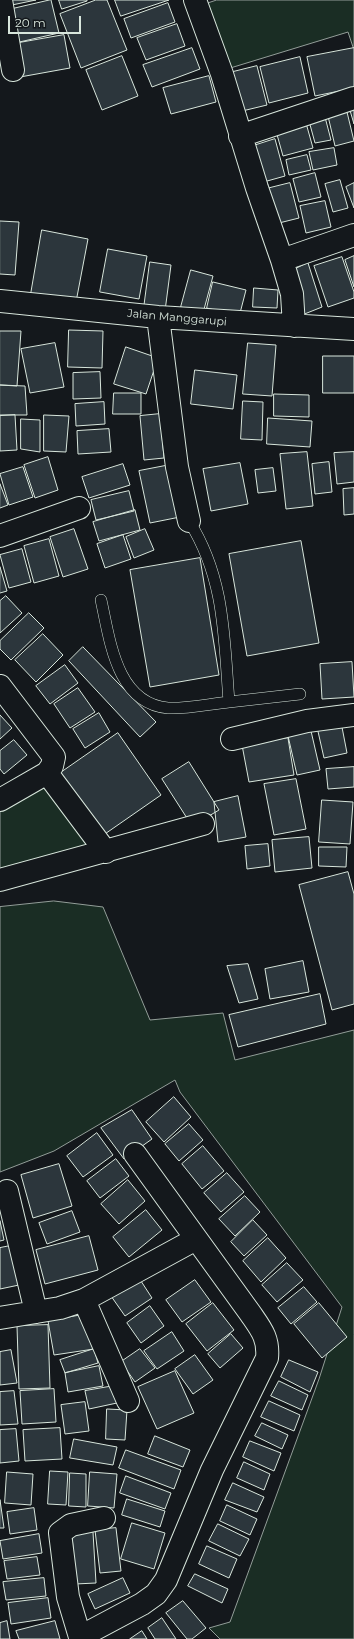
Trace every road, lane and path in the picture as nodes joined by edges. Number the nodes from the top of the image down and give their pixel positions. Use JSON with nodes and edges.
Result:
{"nodes":[{"id":1,"x":1,"y":0,"type":"edge"},
{"id":2,"x":196,"y":0,"type":"edge"},
{"id":3,"x":13,"y":70,"type":"dead end"},
{"id":4,"x":354,"y":98,"type":"edge"},
{"id":5,"x":240,"y":136,"type":"junction"},
{"id":6,"x":354,"y":235,"type":"edge"},
{"id":7,"x":282,"y":260,"type":"junction"},
{"id":8,"x":0,"y":300,"type":"edge"},
{"id":9,"x":158,"y":317,"type":"junction"},
{"id":10,"x":294,"y":326,"type":"junction"},
{"id":11,"x":354,"y":329,"type":"edge"},
{"id":12,"x":79,"y":508,"type":"dead end"},
{"id":13,"x":189,"y":521,"type":"joint"},
{"id":14,"x":0,"y":536,"type":"edge"},
{"id":15,"x":101,"y":600,"type":"dead end"},
{"id":16,"x":0,"y":686,"type":"edge"},
{"id":17,"x":300,"y":694,"type":"dead end"},
{"id":18,"x":229,"y":702,"type":"junction"},
{"id":19,"x":354,"y":715,"type":"edge"},
{"id":20,"x":232,"y":739,"type":"dead end"},
{"id":21,"x":46,"y":773,"type":"junction"},
{"id":22,"x":0,"y":800,"type":"edge"},
{"id":23,"x":203,"y":824,"type":"dead end"},
{"id":24,"x":106,"y":852,"type":"junction"},
{"id":25,"x":0,"y":880,"type":"edge"},
{"id":26,"x":135,"y":1154,"type":"dead end"},
{"id":27,"x":7,"y":1191,"type":"dead end"},
{"id":28,"x":196,"y":1239,"type":"junction"},
{"id":29,"x":84,"y":1300,"type":"junction"},
{"id":30,"x":36,"y":1312,"type":"junction"},
{"id":31,"x":0,"y":1318,"type":"edge"},
{"id":32,"x":128,"y":1401,"type":"dead end"},
{"id":33,"x":104,"y":1518,"type":"dead end"},
{"id":34,"x":81,"y":1638,"type":"edge"}],
"edges":[{"from":1,"to":3,"type":"street"},
{"from":2,"to":5,"type":"street"},
{"from":4,"to":5,"type":"street"},
{"from":5,"to":7,"type":"street"},
{"from":6,"to":7,"type":"street"},
{"from":7,"to":10,"type":"street"},
{"from":8,"to":9,"type":"street","name":"Jalan Manggarupi"},
{"from":9,"to":10,"type":"street","name":"Jalan Manggarupi"},
{"from":9,"to":13,"type":"street"},
{"from":10,"to":11,"type":"street","name":"Jalan Manggarupi"},
{"from":12,"to":14,"type":"street"},
{"from":13,"to":18,"type":"lane"},
{"from":15,"to":18,"type":"lane"},
{"from":16,"to":21,"type":"street"},
{"from":17,"to":18,"type":"lane"},
{"from":19,"to":20,"type":"street"},
{"from":21,"to":22,"type":"street"},
{"from":21,"to":24,"type":"street"},
{"from":23,"to":24,"type":"street"},
{"from":24,"to":25,"type":"street"},
{"from":26,"to":28,"type":"street"},
{"from":27,"to":30,"type":"street"},
{"from":28,"to":29,"type":"street"},
{"from":28,"to":34,"type":"street"},
{"from":29,"to":30,"type":"street"},
{"from":29,"to":32,"type":"street"},
{"from":30,"to":31,"type":"street"},
{"from":33,"to":34,"type":"street"}]}
